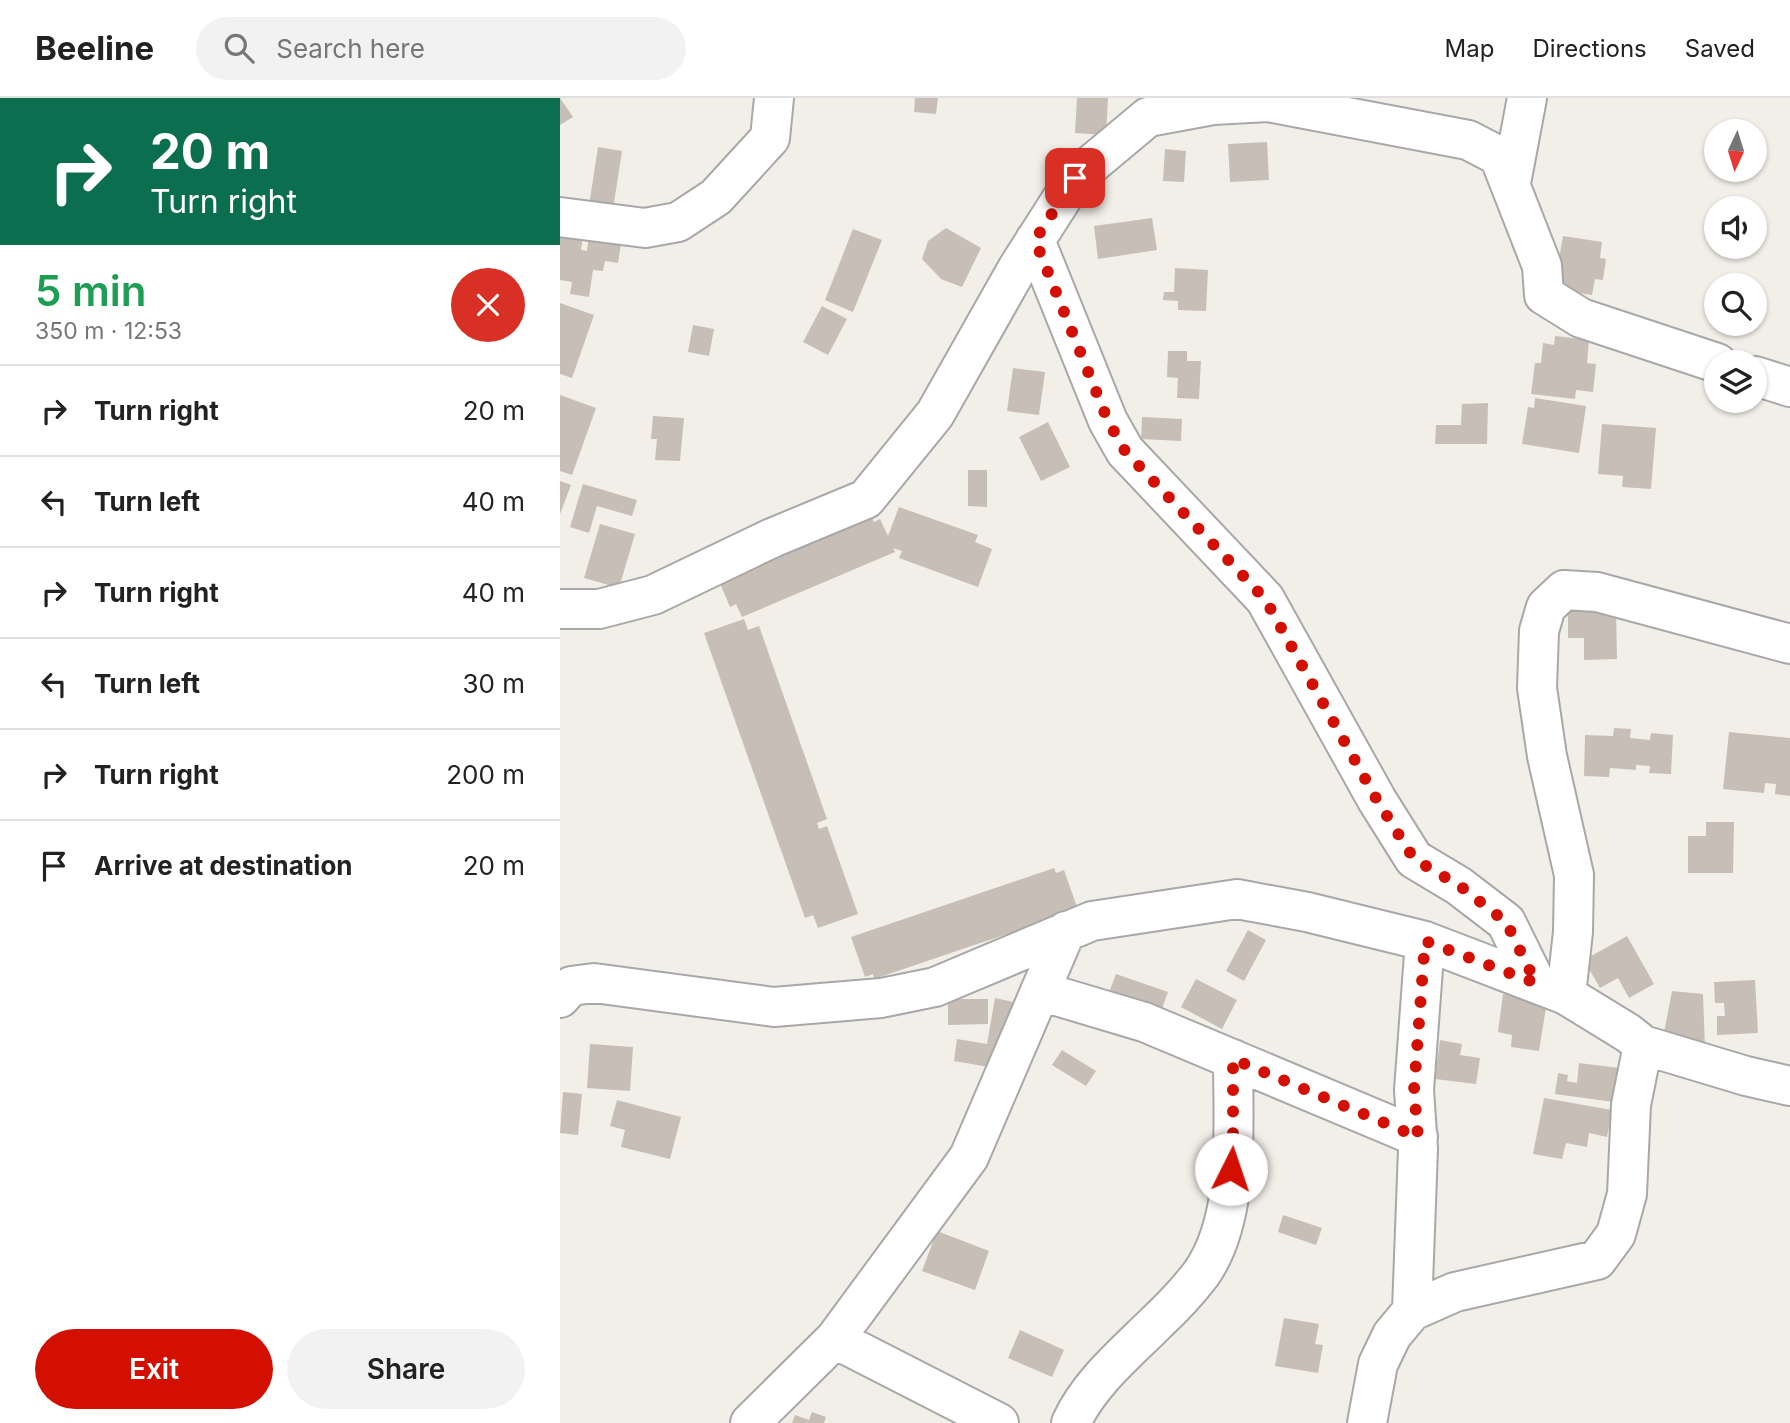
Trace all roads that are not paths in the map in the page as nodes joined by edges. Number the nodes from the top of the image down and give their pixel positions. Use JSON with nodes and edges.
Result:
{"nodes":[{"id":1,"x":774,"y":98,"type":"edge"},
{"id":2,"x":1527,"y":98,"type":"edge"},
{"id":3,"x":1511,"y":183,"type":"junction"},
{"id":4,"x":560,"y":217,"type":"edge"},
{"id":5,"x":1035,"y":240,"type":"junction"},
{"id":6,"x":1704,"y":359,"type":"edge"},
{"id":7,"x":1767,"y":380,"type":"edge"},
{"id":8,"x":1790,"y":387,"type":"edge"},
{"id":9,"x":560,"y":608,"type":"edge"},
{"id":10,"x":1790,"y":644,"type":"edge"},
{"id":11,"x":1066,"y":931,"type":"junction"},
{"id":12,"x":1425,"y":941,"type":"junction"},
{"id":13,"x":1551,"y":989,"type":"junction"},
{"id":14,"x":1041,"y":991,"type":"junction"},
{"id":15,"x":560,"y":998,"type":"edge"},
{"id":16,"x":1643,"y":1045,"type":"junction"},
{"id":17,"x":1233,"y":1059,"type":"junction"},
{"id":18,"x":1790,"y":1086,"type":"edge"},
{"id":19,"x":1418,"y":1137,"type":"junction"},
{"id":20,"x":1412,"y":1311,"type":"junction"},
{"id":21,"x":835,"y":1339,"type":"junction"},
{"id":22,"x":750,"y":1423,"type":"edge"},
{"id":23,"x":999,"y":1423,"type":"edge"},
{"id":24,"x":1070,"y":1423,"type":"edge"},
{"id":25,"x":1367,"y":1423,"type":"edge"}],
"edges":[{"from":1,"to":4,"type":"street"},
{"from":2,"to":3,"type":"street"},
{"from":3,"to":5,"type":"street"},
{"from":3,"to":6,"type":"street"},
{"from":5,"to":9,"type":"street"},
{"from":5,"to":13,"type":"street"},
{"from":7,"to":8,"type":"street"},
{"from":10,"to":13,"type":"street"},
{"from":11,"to":12,"type":"street"},
{"from":11,"to":14,"type":"street"},
{"from":11,"to":15,"type":"street"},
{"from":12,"to":13,"type":"street"},
{"from":12,"to":19,"type":"street"},
{"from":13,"to":16,"type":"street"},
{"from":14,"to":17,"type":"street"},
{"from":14,"to":21,"type":"street"},
{"from":16,"to":18,"type":"street"},
{"from":16,"to":20,"type":"street"},
{"from":17,"to":19,"type":"street"},
{"from":17,"to":24,"type":"street"},
{"from":19,"to":20,"type":"street"},
{"from":20,"to":25,"type":"street"},
{"from":21,"to":22,"type":"street"},
{"from":21,"to":23,"type":"street"}]}
